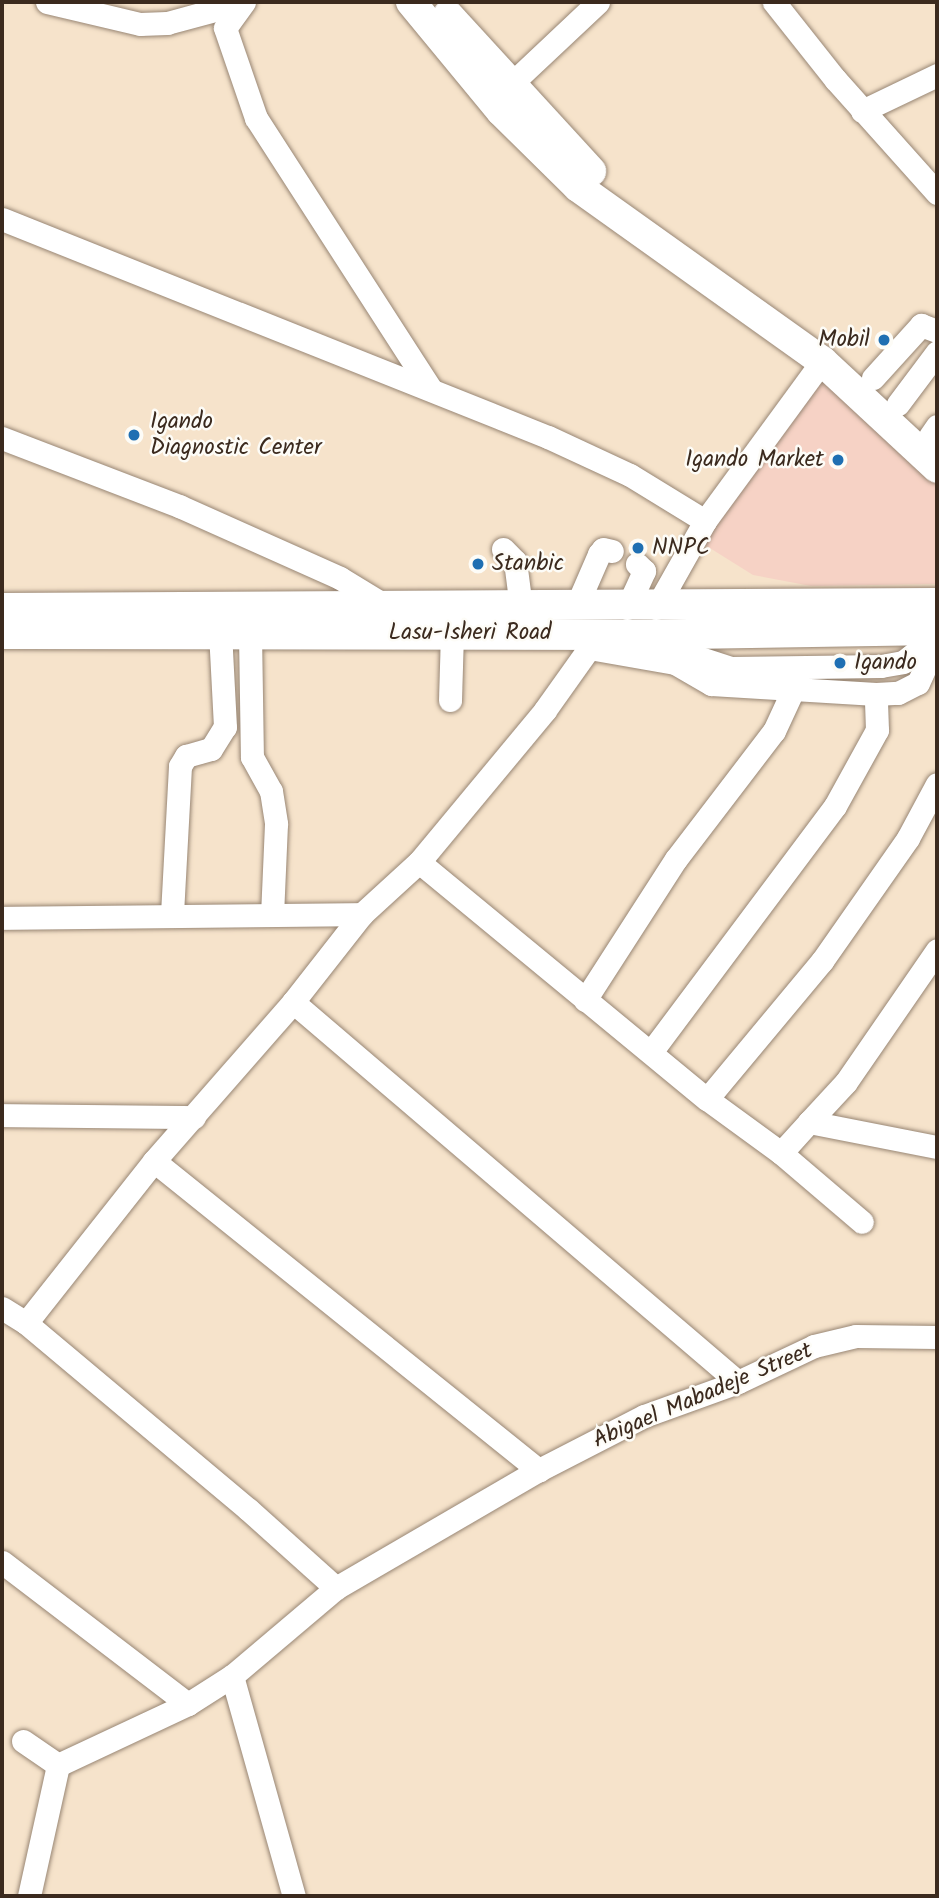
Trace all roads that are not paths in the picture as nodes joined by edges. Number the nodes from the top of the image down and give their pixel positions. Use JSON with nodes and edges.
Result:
{"nodes":[{"id":1,"x":47,"y":2,"type":"edge"},
{"id":2,"x":411,"y":2,"type":"edge"},
{"id":3,"x":437,"y":2,"type":"edge"},
{"id":4,"x":598,"y":2,"type":"edge"},
{"id":5,"x":774,"y":2,"type":"edge"},
{"id":6,"x":240,"y":7,"type":"edge"},
{"id":7,"x":937,"y":75,"type":"edge"},
{"id":8,"x":510,"y":85,"type":"junction"},
{"id":9,"x":862,"y":111,"type":"junction"},
{"id":10,"x":937,"y":193,"type":"edge"},
{"id":11,"x":2,"y":219,"type":"edge"},
{"id":12,"x":937,"y":331,"type":"edge"},
{"id":13,"x":937,"y":352,"type":"edge"},
{"id":14,"x":822,"y":361,"type":"junction"},
{"id":15,"x":873,"y":379,"type":"junction"},
{"id":16,"x":430,"y":388,"type":"junction"},
{"id":17,"x":898,"y":404,"type":"junction"},
{"id":18,"x":935,"y":435,"type":"edge"},
{"id":19,"x":2,"y":438,"type":"edge"},
{"id":20,"x":937,"y":468,"type":"edge"},
{"id":21,"x":705,"y":521,"type":"junction"},
{"id":22,"x":503,"y":550,"type":"dead end"},
{"id":23,"x":612,"y":551,"type":"dead end"},
{"id":24,"x":637,"y":564,"type":"dead end"},
{"id":25,"x":384,"y":605,"type":"junction"},
{"id":26,"x":521,"y":607,"type":"junction"},
{"id":27,"x":576,"y":607,"type":"junction"},
{"id":28,"x":2,"y":608,"type":"edge"},
{"id":29,"x":636,"y":617,"type":"junction"},
{"id":30,"x":931,"y":627,"type":"edge"},
{"id":31,"x":220,"y":633,"type":"junction"},
{"id":32,"x":250,"y":633,"type":"junction"},
{"id":33,"x":2,"y":634,"type":"edge"},
{"id":34,"x":452,"y":634,"type":"junction"},
{"id":35,"x":592,"y":641,"type":"junction"},
{"id":36,"x":792,"y":692,"type":"junction"},
{"id":37,"x":876,"y":694,"type":"junction"},
{"id":38,"x":450,"y":701,"type":"dead end"},
{"id":39,"x":937,"y":783,"type":"edge"},
{"id":40,"x":419,"y":862,"type":"junction"},
{"id":41,"x":172,"y":914,"type":"junction"},
{"id":42,"x":272,"y":914,"type":"junction"},
{"id":43,"x":362,"y":914,"type":"junction"},
{"id":44,"x":2,"y":918,"type":"edge"},
{"id":45,"x":937,"y":950,"type":"edge"},
{"id":46,"x":585,"y":1000,"type":"junction"},
{"id":47,"x":293,"y":1002,"type":"junction"},
{"id":48,"x":651,"y":1052,"type":"junction"},
{"id":49,"x":708,"y":1099,"type":"junction"},
{"id":50,"x":2,"y":1115,"type":"edge"},
{"id":51,"x":194,"y":1117,"type":"junction"},
{"id":52,"x":809,"y":1122,"type":"junction"},
{"id":53,"x":937,"y":1147,"type":"edge"},
{"id":54,"x":781,"y":1153,"type":"junction"},
{"id":55,"x":154,"y":1161,"type":"junction"},
{"id":56,"x":862,"y":1222,"type":"dead end"},
{"id":57,"x":2,"y":1308,"type":"edge"},
{"id":58,"x":26,"y":1323,"type":"junction"},
{"id":59,"x":937,"y":1338,"type":"edge"},
{"id":60,"x":738,"y":1382,"type":"junction"},
{"id":61,"x":539,"y":1470,"type":"junction"},
{"id":62,"x":2,"y":1562,"type":"edge"},
{"id":63,"x":336,"y":1588,"type":"junction"},
{"id":64,"x":232,"y":1676,"type":"junction"},
{"id":65,"x":188,"y":1704,"type":"junction"},
{"id":66,"x":23,"y":1741,"type":"dead end"},
{"id":67,"x":58,"y":1765,"type":"junction"},
{"id":68,"x":29,"y":1896,"type":"edge"},
{"id":69,"x":294,"y":1896,"type":"edge"}],
"edges":[{"from":1,"to":6,"type":"street"},
{"from":2,"to":14,"type":"main road"},
{"from":3,"to":8,"type":"main road"},
{"from":4,"to":8,"type":"street"},
{"from":5,"to":9,"type":"street"},
{"from":6,"to":16,"type":"street"},
{"from":7,"to":9,"type":"street"},
{"from":8,"to":15,"type":"main road"},
{"from":9,"to":10,"type":"street"},
{"from":11,"to":16,"type":"street"},
{"from":12,"to":15,"type":"street"},
{"from":13,"to":17,"type":"street"},
{"from":14,"to":20,"type":"main road"},
{"from":14,"to":21,"type":"street"},
{"from":15,"to":17,"type":"main road"},
{"from":16,"to":21,"type":"street"},
{"from":17,"to":18,"type":"main road"},
{"from":19,"to":25,"type":"street"},
{"from":21,"to":29,"type":"street"},
{"from":22,"to":26,"type":"street"},
{"from":23,"to":27,"type":"street"},
{"from":24,"to":29,"type":"street"},
{"from":25,"to":26,"type":"main road","name":"Lasu-Isheri Road"},
{"from":25,"to":28,"type":"main road","name":"Lasu-Isheri Road"},
{"from":26,"to":27,"type":"main road","name":"Lasu-Isheri Road"},
{"from":27,"to":29,"type":"main road","name":"Lasu-Isheri Road"},
{"from":29,"to":30,"type":"main road","name":"Lasu-Isheri Road"},
{"from":29,"to":30,"type":"main road","name":"Lasu-Isheri Road"},
{"from":29,"to":30,"type":"street"},
{"from":29,"to":35,"type":"main road","name":"Lasu-Isheri Road"},
{"from":30,"to":37,"type":"street"},
{"from":31,"to":32,"type":"main road","name":"Lasu-Isheri Road"},
{"from":31,"to":33,"type":"main road","name":"Lasu-Isheri Road"},
{"from":31,"to":41,"type":"street"},
{"from":32,"to":34,"type":"main road","name":"Lasu-Isheri Road"},
{"from":32,"to":42,"type":"street"},
{"from":34,"to":35,"type":"main road","name":"Lasu-Isheri Road"},
{"from":34,"to":38,"type":"street"},
{"from":35,"to":36,"type":"street"},
{"from":35,"to":40,"type":"street"},
{"from":36,"to":37,"type":"street"},
{"from":36,"to":46,"type":"street"},
{"from":37,"to":48,"type":"street"},
{"from":39,"to":49,"type":"street"},
{"from":40,"to":43,"type":"street"},
{"from":40,"to":46,"type":"street"},
{"from":41,"to":42,"type":"street"},
{"from":41,"to":44,"type":"street"},
{"from":42,"to":43,"type":"street"},
{"from":43,"to":47,"type":"street"},
{"from":45,"to":52,"type":"street"},
{"from":46,"to":48,"type":"street"},
{"from":47,"to":51,"type":"street"},
{"from":47,"to":60,"type":"street"},
{"from":48,"to":49,"type":"street"},
{"from":49,"to":54,"type":"street"},
{"from":50,"to":51,"type":"street"},
{"from":51,"to":55,"type":"street"},
{"from":52,"to":53,"type":"street"},
{"from":52,"to":54,"type":"street"},
{"from":54,"to":56,"type":"street"},
{"from":55,"to":58,"type":"street"},
{"from":55,"to":61,"type":"street"},
{"from":57,"to":58,"type":"street"},
{"from":58,"to":63,"type":"street"},
{"from":59,"to":60,"type":"street","name":"Abigael Mabadeje Street"},
{"from":60,"to":61,"type":"street","name":"Abigael Mabadeje Street"},
{"from":61,"to":63,"type":"street","name":"Abigael Mabadeje Street"},
{"from":62,"to":65,"type":"street"},
{"from":63,"to":64,"type":"street","name":"Abigael Mabadeje Street"},
{"from":64,"to":65,"type":"street","name":"Abigael Mabadeje Street"},
{"from":64,"to":69,"type":"street"},
{"from":65,"to":67,"type":"street","name":"Abigael Mabadeje Street"},
{"from":66,"to":67,"type":"street"},
{"from":67,"to":68,"type":"street"}]}
